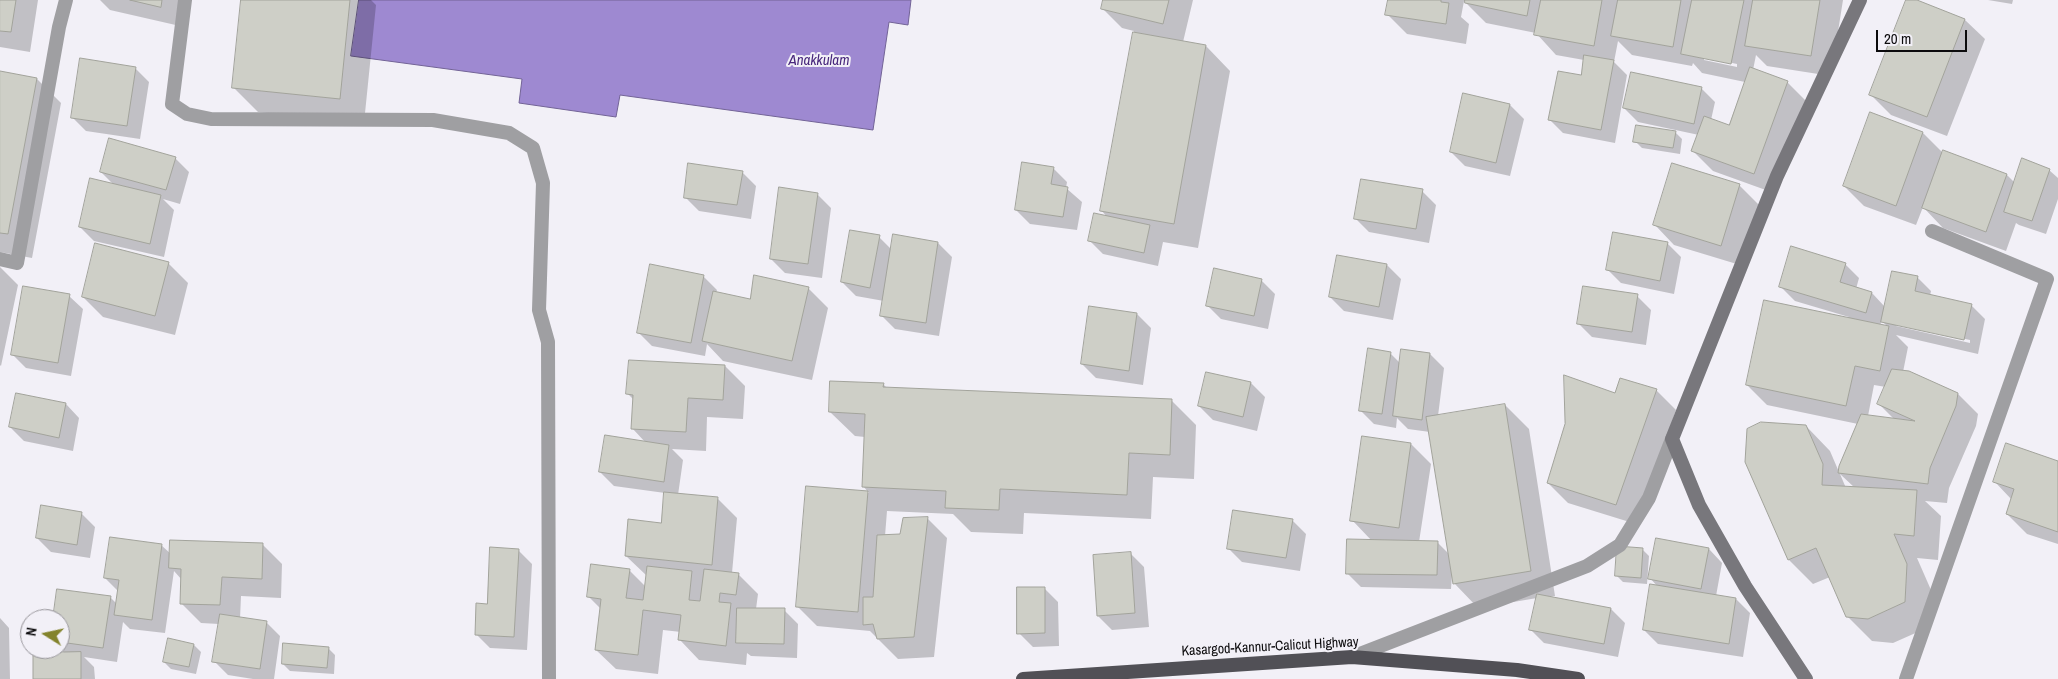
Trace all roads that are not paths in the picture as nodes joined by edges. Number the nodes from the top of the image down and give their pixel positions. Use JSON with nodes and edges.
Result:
{"nodes":[{"id":1,"x":66,"y":0,"type":"edge"},
{"id":2,"x":185,"y":0,"type":"edge"},
{"id":3,"x":1860,"y":0,"type":"edge"},
{"id":4,"x":1932,"y":231,"type":"dead end"},
{"id":5,"x":0,"y":259,"type":"edge"},
{"id":6,"x":2053,"y":281,"type":"edge"},
{"id":7,"x":1672,"y":439,"type":"junction"},
{"id":8,"x":1352,"y":657,"type":"junction"},
{"id":9,"x":550,"y":679,"type":"edge"},
{"id":10,"x":1024,"y":679,"type":"edge"},
{"id":11,"x":1578,"y":679,"type":"edge"},
{"id":12,"x":1806,"y":679,"type":"edge"},
{"id":13,"x":1906,"y":679,"type":"edge"}],
"edges":[{"from":1,"to":5,"type":"street"},
{"from":2,"to":9,"type":"street"},
{"from":3,"to":7,"type":"main road"},
{"from":4,"to":6,"type":"street"},
{"from":6,"to":13,"type":"street"},
{"from":7,"to":8,"type":"street"},
{"from":7,"to":12,"type":"main road"},
{"from":8,"to":10,"type":"highway","name":"Kasargod-Kannur-Calicut Highway"},
{"from":8,"to":11,"type":"highway","name":"Kasargod-Kannur-Calicut Highway"}]}
